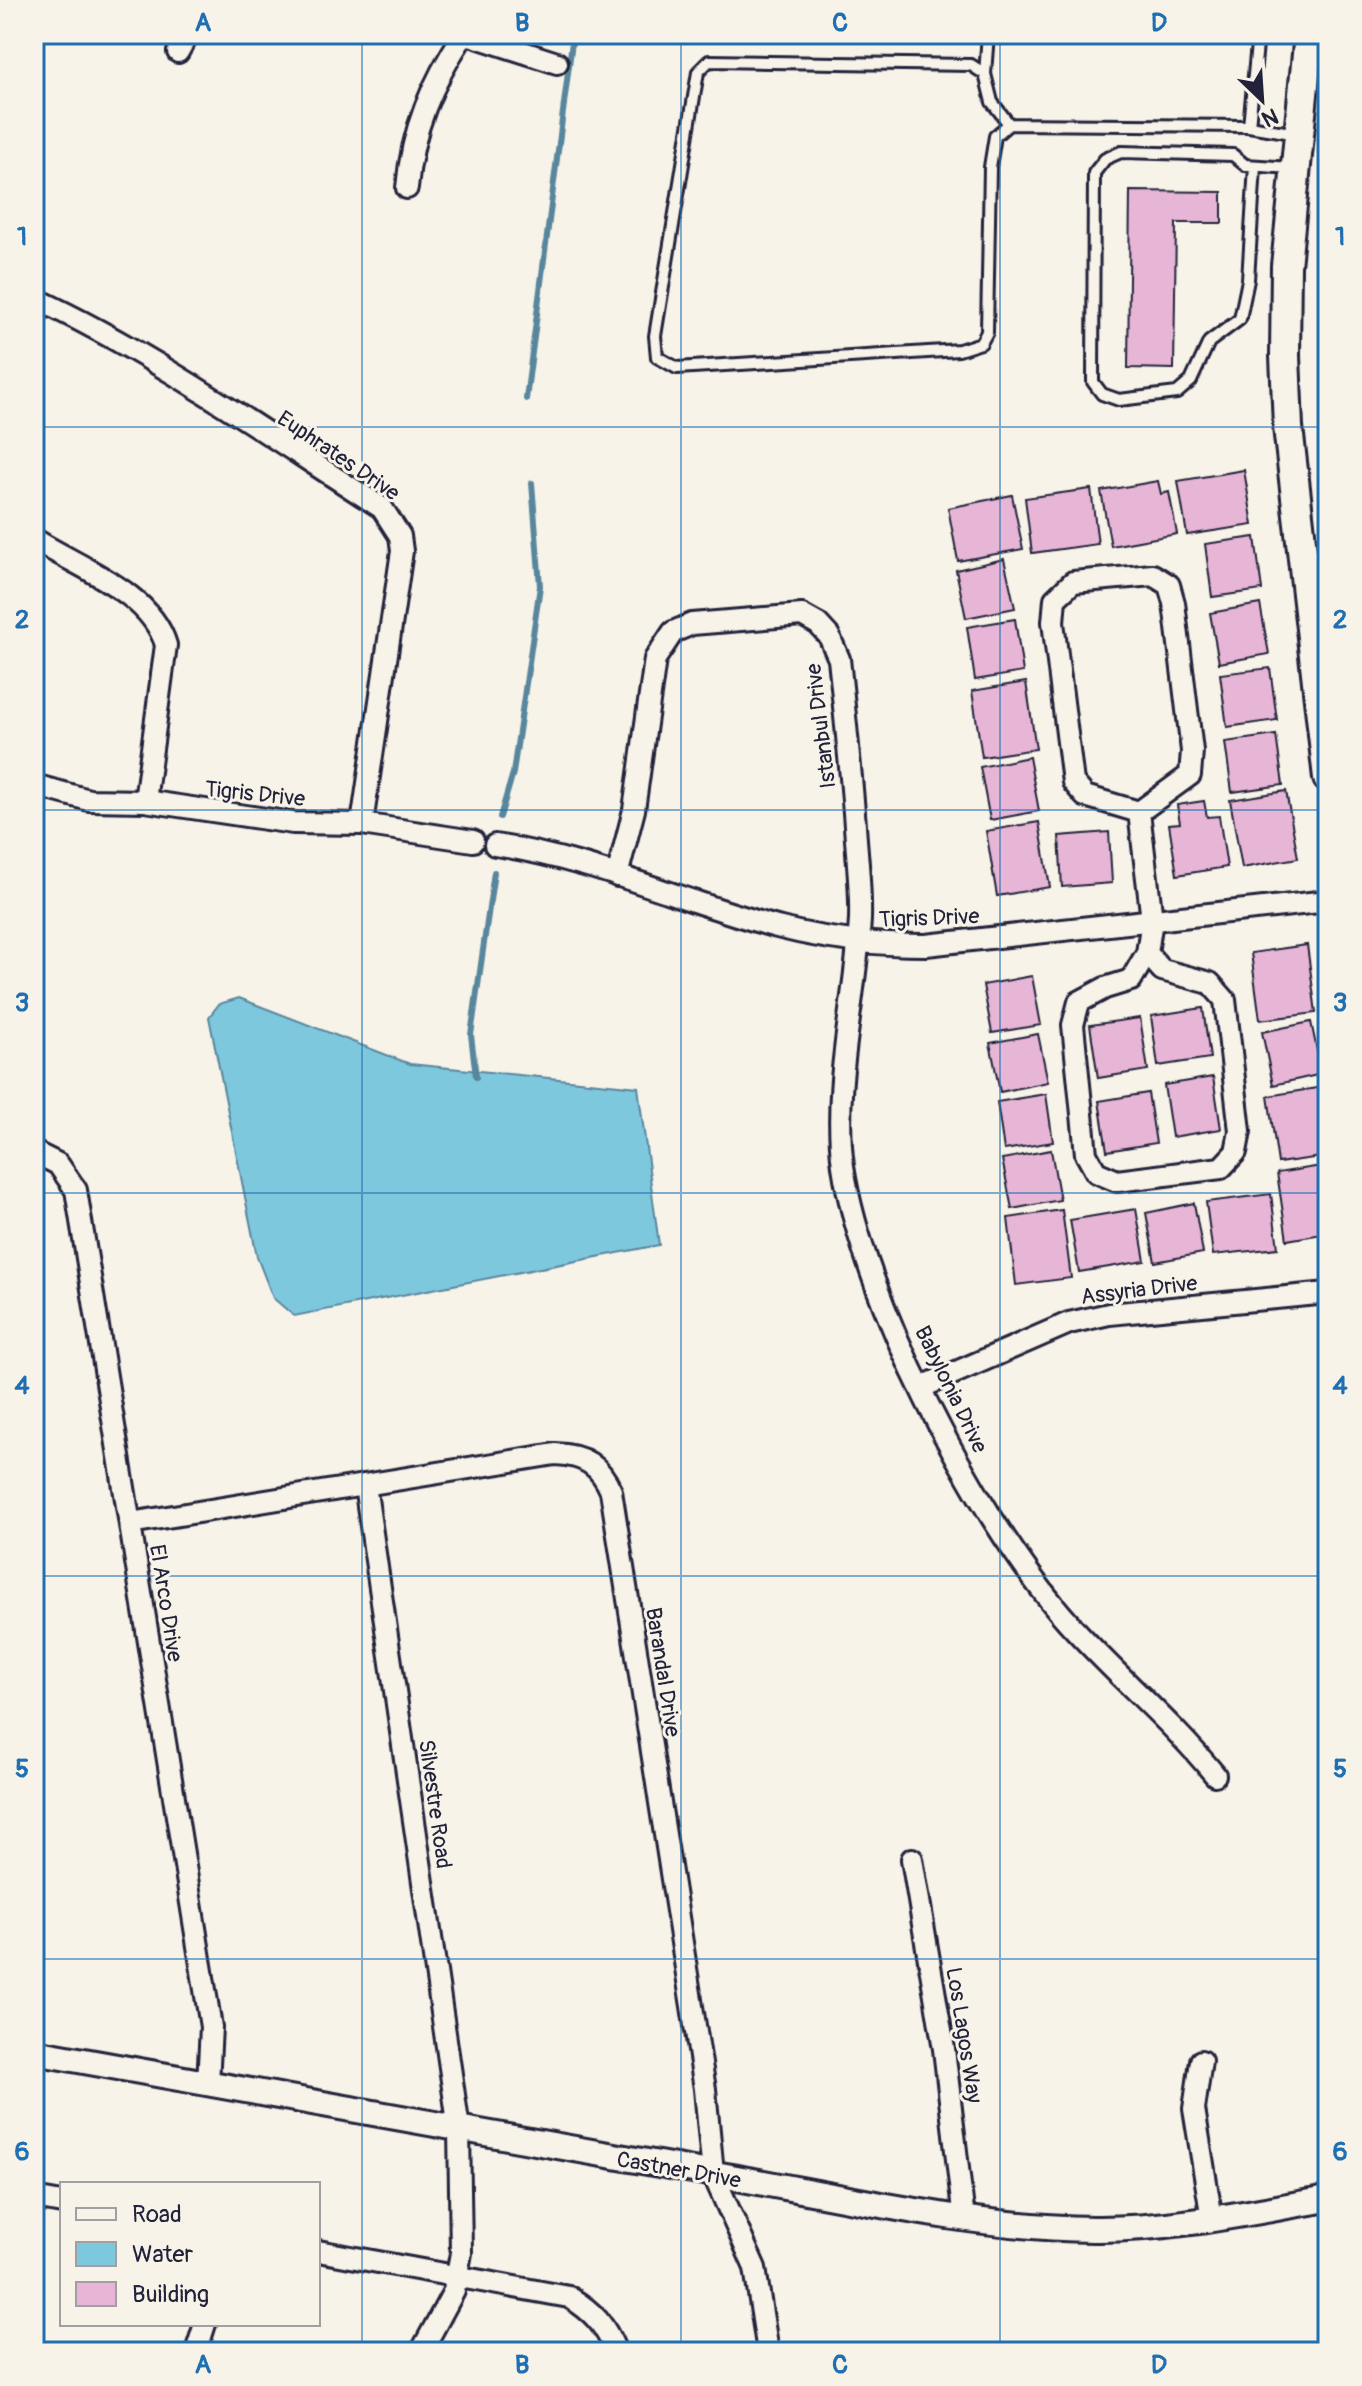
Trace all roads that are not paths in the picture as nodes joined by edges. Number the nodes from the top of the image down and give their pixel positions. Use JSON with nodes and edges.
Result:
{"nodes":[{"id":1,"x":465,"y":34,"type":"edge"},
{"id":2,"x":988,"y":34,"type":"edge"},
{"id":3,"x":1258,"y":34,"type":"edge"},
{"id":4,"x":1309,"y":34,"type":"edge"},
{"id":5,"x":557,"y":63,"type":"dead end"},
{"id":6,"x":985,"y":74,"type":"junction"},
{"id":7,"x":1009,"y":124,"type":"junction"},
{"id":8,"x":1249,"y":126,"type":"junction"},
{"id":9,"x":1297,"y":134,"type":"junction"},
{"id":10,"x":1255,"y":166,"type":"junction"},
{"id":11,"x":1294,"y":168,"type":"junction"},
{"id":12,"x":407,"y":188,"type":"dead end"},
{"id":13,"x":34,"y":298,"type":"edge"},
{"id":14,"x":34,"y":539,"type":"edge"},
{"id":15,"x":1328,"y":778,"type":"edge"},
{"id":16,"x":34,"y":785,"type":"edge"},
{"id":17,"x":145,"y":801,"type":"junction"},
{"id":18,"x":1139,"y":812,"type":"junction"},
{"id":19,"x":362,"y":824,"type":"junction"},
{"id":20,"x":473,"y":841,"type":"dead end"},
{"id":21,"x":495,"y":845,"type":"dead end"},
{"id":22,"x":617,"y":876,"type":"junction"},
{"id":23,"x":1328,"y":901,"type":"edge"},
{"id":24,"x":1152,"y":920,"type":"junction"},
{"id":25,"x":858,"y":941,"type":"junction"},
{"id":26,"x":1147,"y":953,"type":"junction"},
{"id":27,"x":34,"y":1152,"type":"edge"},
{"id":28,"x":1328,"y":1293,"type":"edge"},
{"id":29,"x":922,"y":1387,"type":"junction"},
{"id":30,"x":365,"y":1485,"type":"junction"},
{"id":31,"x":130,"y":1523,"type":"junction"},
{"id":32,"x":1215,"y":1775,"type":"dead end"},
{"id":33,"x":912,"y":1859,"type":"dead end"},
{"id":34,"x":34,"y":2052,"type":"edge"},
{"id":35,"x":1201,"y":2061,"type":"dead end"},
{"id":36,"x":208,"y":2083,"type":"junction"},
{"id":37,"x":459,"y":2129,"type":"junction"},
{"id":38,"x":713,"y":2174,"type":"junction"},
{"id":39,"x":34,"y":2198,"type":"edge"},
{"id":40,"x":1328,"y":2199,"type":"edge"},
{"id":41,"x":60,"y":2203,"type":"edge"},
{"id":42,"x":964,"y":2219,"type":"junction"},
{"id":43,"x":1212,"y":2219,"type":"junction"},
{"id":44,"x":320,"y":2251,"type":"edge"},
{"id":45,"x":457,"y":2274,"type":"junction"},
{"id":46,"x":204,"y":2326,"type":"edge"},
{"id":47,"x":196,"y":2352,"type":"edge"},
{"id":48,"x":421,"y":2352,"type":"edge"},
{"id":49,"x":616,"y":2352,"type":"edge"},
{"id":50,"x":768,"y":2352,"type":"edge"}],
"edges":[{"from":1,"to":5,"type":"street"},
{"from":1,"to":12,"type":"street"},
{"from":2,"to":6,"type":"lane"},
{"from":3,"to":8,"type":"lane"},
{"from":4,"to":9,"type":"main road"},
{"from":6,"to":7,"type":"lane"},
{"from":6,"to":7,"type":"lane"},
{"from":7,"to":8,"type":"lane"},
{"from":8,"to":9,"type":"lane"},
{"from":9,"to":11,"type":"main road"},
{"from":10,"to":10,"type":"lane"},
{"from":10,"to":11,"type":"lane"},
{"from":11,"to":15,"type":"main road"},
{"from":13,"to":19,"type":"street","name":"Euphrates Drive"},
{"from":14,"to":17,"type":"street"},
{"from":16,"to":17,"type":"street","name":"Tigris Drive"},
{"from":17,"to":19,"type":"street","name":"Tigris Drive"},
{"from":18,"to":18,"type":"street"},
{"from":18,"to":24,"type":"street"},
{"from":19,"to":20,"type":"street","name":"Tigris Drive"},
{"from":21,"to":22,"type":"street","name":"Tigris Drive"},
{"from":22,"to":25,"type":"street","name":"Tigris Drive"},
{"from":22,"to":25,"type":"street","name":"Istanbul Drive"},
{"from":23,"to":24,"type":"street","name":"Tigris Drive"},
{"from":24,"to":25,"type":"street","name":"Tigris Drive"},
{"from":24,"to":26,"type":"street"},
{"from":25,"to":29,"type":"street","name":"Babylonia Drive"},
{"from":26,"to":26,"type":"street"},
{"from":27,"to":31,"type":"street","name":"El Arco Drive"},
{"from":28,"to":29,"type":"street","name":"Assyria Drive"},
{"from":29,"to":32,"type":"street","name":"Babylonia Drive"},
{"from":30,"to":31,"type":"street","name":"Barandal Drive"},
{"from":30,"to":37,"type":"street","name":"Silvestre Road"},
{"from":30,"to":38,"type":"street","name":"Barandal Drive"},
{"from":31,"to":36,"type":"street","name":"El Arco Drive"},
{"from":33,"to":42,"type":"street","name":"Los Lagos Way"},
{"from":34,"to":36,"type":"street","name":"Castner Drive"},
{"from":35,"to":43,"type":"street"},
{"from":36,"to":37,"type":"street","name":"Castner Drive"},
{"from":37,"to":38,"type":"street","name":"Castner Drive"},
{"from":37,"to":45,"type":"street","name":"Silvestre Road"},
{"from":38,"to":42,"type":"street","name":"Castner Drive"},
{"from":38,"to":50,"type":"street","name":"Barandal Drive"},
{"from":39,"to":41,"type":"street"},
{"from":40,"to":43,"type":"street","name":"Castner Drive"},
{"from":42,"to":43,"type":"street","name":"Castner Drive"},
{"from":44,"to":45,"type":"street"},
{"from":45,"to":48,"type":"street","name":"Silvestre Road"},
{"from":45,"to":49,"type":"street"},
{"from":46,"to":47,"type":"street"}]}
